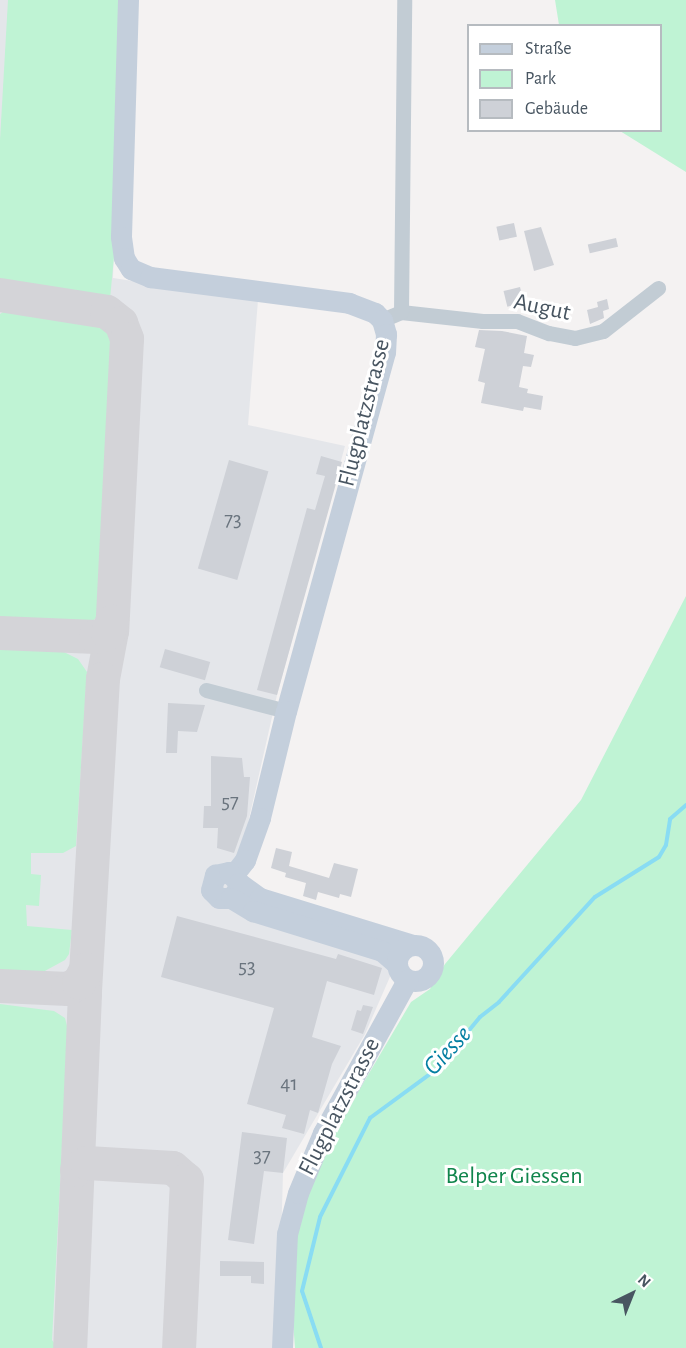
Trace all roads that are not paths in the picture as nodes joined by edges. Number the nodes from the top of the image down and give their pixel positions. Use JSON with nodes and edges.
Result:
{"nodes":[{"id":1,"x":128,"y":0,"type":"edge"},
{"id":2,"x":404,"y":0,"type":"edge"},
{"id":3,"x":658,"y":288,"type":"dead end"},
{"id":4,"x":391,"y":316,"type":"junction"},
{"id":5,"x":206,"y":690,"type":"dead end"},
{"id":6,"x":286,"y":711,"type":"junction"},
{"id":7,"x":234,"y":885,"type":"junction"},
{"id":8,"x":413,"y":945,"type":"junction"},
{"id":9,"x":402,"y":971,"type":"junction"},
{"id":10,"x":282,"y":1348,"type":"edge"}],
"edges":[{"from":1,"to":4,"type":"street","name":"Flugplatzstrasse"},
{"from":2,"to":4,"type":"street"},
{"from":3,"to":4,"type":"street","name":"Augut"},
{"from":4,"to":6,"type":"street","name":"Flugplatzstrasse"},
{"from":5,"to":6,"type":"street"},
{"from":6,"to":7,"type":"street","name":"Flugplatzstrasse"},
{"from":7,"to":8,"type":"street"},
{"from":7,"to":9,"type":"street"},
{"from":8,"to":9,"type":"street"},
{"from":8,"to":9,"type":"street"},
{"from":9,"to":10,"type":"street","name":"Flugplatzstrasse"}]}
